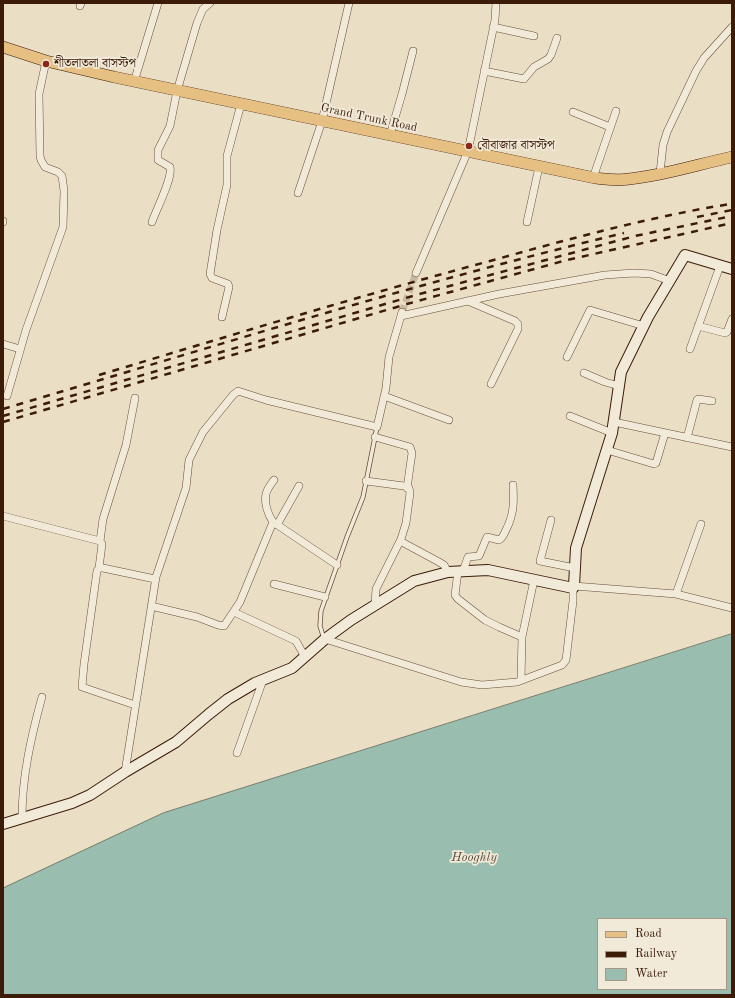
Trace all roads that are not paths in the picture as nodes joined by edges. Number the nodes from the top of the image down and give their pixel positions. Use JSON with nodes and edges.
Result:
{"nodes":[{"id":1,"x":158,"y":3,"type":"edge"},
{"id":2,"x":210,"y":3,"type":"edge"},
{"id":3,"x":349,"y":3,"type":"edge"},
{"id":4,"x":496,"y":3,"type":"edge"},
{"id":5,"x":493,"y":27,"type":"junction"},
{"id":6,"x":731,"y":31,"type":"edge"},
{"id":7,"x":534,"y":36,"type":"dead end"},
{"id":8,"x":557,"y":38,"type":"dead end"},
{"id":9,"x":3,"y":48,"type":"edge"},
{"id":10,"x":413,"y":51,"type":"dead end"},
{"id":11,"x":46,"y":61,"type":"junction"},
{"id":12,"x":484,"y":71,"type":"junction"},
{"id":13,"x":134,"y":82,"type":"junction"},
{"id":14,"x":177,"y":91,"type":"junction"},
{"id":15,"x":241,"y":104,"type":"junction"},
{"id":16,"x":616,"y":110,"type":"dead end"},
{"id":17,"x":573,"y":112,"type":"dead end"},
{"id":18,"x":322,"y":121,"type":"junction"},
{"id":19,"x":610,"y":127,"type":"junction"},
{"id":20,"x":390,"y":135,"type":"junction"},
{"id":21,"x":468,"y":151,"type":"junction"},
{"id":22,"x":732,"y":157,"type":"edge"},
{"id":23,"x":538,"y":167,"type":"junction"},
{"id":24,"x":660,"y":174,"type":"junction"},
{"id":25,"x":593,"y":178,"type":"junction"},
{"id":26,"x":298,"y":193,"type":"dead end"},
{"id":27,"x":152,"y":222,"type":"dead end"},
{"id":28,"x":527,"y":222,"type":"dead end"},
{"id":29,"x":720,"y":266,"type":"junction"},
{"id":30,"x":732,"y":269,"type":"edge"},
{"id":31,"x":416,"y":273,"type":"tunnel mouth"},
{"id":32,"x":670,"y":281,"type":"junction"},
{"id":33,"x":468,"y":301,"type":"junction"},
{"id":34,"x":222,"y":317,"type":"dead end"},
{"id":35,"x":732,"y":319,"type":"edge"},
{"id":36,"x":644,"y":326,"type":"junction"},
{"id":37,"x":698,"y":326,"type":"junction"},
{"id":38,"x":730,"y":330,"type":"edge"},
{"id":39,"x":3,"y":344,"type":"edge"},
{"id":40,"x":20,"y":349,"type":"junction"},
{"id":41,"x":690,"y":349,"type":"dead end"},
{"id":42,"x":567,"y":357,"type":"dead end"},
{"id":43,"x":584,"y":373,"type":"dead end"},
{"id":44,"x":491,"y":384,"type":"dead end"},
{"id":45,"x":619,"y":386,"type":"junction"},
{"id":46,"x":7,"y":396,"type":"dead end"},
{"id":47,"x":384,"y":396,"type":"junction"},
{"id":48,"x":135,"y":398,"type":"dead end"},
{"id":49,"x":712,"y":401,"type":"dead end"},
{"id":50,"x":570,"y":416,"type":"dead end"},
{"id":51,"x":449,"y":420,"type":"dead end"},
{"id":52,"x":614,"y":422,"type":"junction"},
{"id":53,"x":377,"y":427,"type":"junction"},
{"id":54,"x":612,"y":433,"type":"junction"},
{"id":55,"x":665,"y":433,"type":"junction"},
{"id":56,"x":375,"y":437,"type":"junction"},
{"id":57,"x":687,"y":438,"type":"junction"},
{"id":58,"x":732,"y":448,"type":"edge"},
{"id":59,"x":607,"y":450,"type":"junction"},
{"id":60,"x":274,"y":480,"type":"dead end"},
{"id":61,"x":366,"y":481,"type":"junction"},
{"id":62,"x":514,"y":485,"type":"dead end"},
{"id":63,"x":299,"y":486,"type":"dead end"},
{"id":64,"x":407,"y":488,"type":"junction"},
{"id":65,"x":3,"y":516,"type":"edge"},
{"id":66,"x":551,"y":520,"type":"dead end"},
{"id":67,"x":275,"y":523,"type":"junction"},
{"id":68,"x":702,"y":524,"type":"dead end"},
{"id":69,"x":100,"y":541,"type":"junction"},
{"id":70,"x":400,"y":542,"type":"junction"},
{"id":71,"x":337,"y":566,"type":"junction"},
{"id":72,"x":99,"y":568,"type":"junction"},
{"id":73,"x":575,"y":568,"type":"junction"},
{"id":74,"x":456,"y":572,"type":"junction"},
{"id":75,"x":155,"y":579,"type":"junction"},
{"id":76,"x":534,"y":580,"type":"junction"},
{"id":77,"x":274,"y":584,"type":"dead end"},
{"id":78,"x":573,"y":587,"type":"junction"},
{"id":79,"x":676,"y":594,"type":"junction"},
{"id":80,"x":326,"y":597,"type":"junction"},
{"id":81,"x":375,"y":604,"type":"junction"},
{"id":82,"x":151,"y":606,"type":"junction"},
{"id":83,"x":732,"y":608,"type":"edge"},
{"id":84,"x":234,"y":612,"type":"junction"},
{"id":85,"x":522,"y":637,"type":"junction"},
{"id":86,"x":325,"y":639,"type":"junction"},
{"id":87,"x":305,"y":657,"type":"junction"},
{"id":88,"x":263,"y":680,"type":"junction"},
{"id":89,"x":521,"y":680,"type":"junction"},
{"id":90,"x":42,"y":697,"type":"dead end"},
{"id":91,"x":135,"y":705,"type":"junction"},
{"id":92,"x":237,"y":753,"type":"dead end"},
{"id":93,"x":125,"y":772,"type":"junction"},
{"id":94,"x":22,"y":818,"type":"junction"},
{"id":95,"x":3,"y":824,"type":"edge"}],
"edges":[{"from":1,"to":13,"type":"street"},
{"from":2,"to":14,"type":"street"},
{"from":3,"to":18,"type":"street"},
{"from":4,"to":5,"type":"street"},
{"from":5,"to":7,"type":"street"},
{"from":5,"to":12,"type":"street"},
{"from":6,"to":24,"type":"street"},
{"from":8,"to":12,"type":"street"},
{"from":9,"to":11,"type":"main road","name":"Grand Trunk Road"},
{"from":10,"to":20,"type":"street"},
{"from":11,"to":13,"type":"main road","name":"Grand Trunk Road"},
{"from":11,"to":40,"type":"street"},
{"from":12,"to":21,"type":"street"},
{"from":13,"to":14,"type":"main road","name":"Grand Trunk Road"},
{"from":14,"to":15,"type":"main road","name":"Grand Trunk Road"},
{"from":14,"to":27,"type":"street"},
{"from":15,"to":18,"type":"main road","name":"Grand Trunk Road"},
{"from":15,"to":34,"type":"street"},
{"from":16,"to":19,"type":"street"},
{"from":17,"to":19,"type":"street"},
{"from":18,"to":20,"type":"main road","name":"Grand Trunk Road"},
{"from":18,"to":26,"type":"street"},
{"from":19,"to":25,"type":"street"},
{"from":20,"to":21,"type":"main road","name":"Grand Trunk Road"},
{"from":21,"to":23,"type":"main road","name":"Grand Trunk Road"},
{"from":21,"to":31,"type":"street"},
{"from":22,"to":24,"type":"main road","name":"Grand Trunk Road"},
{"from":23,"to":25,"type":"main road","name":"Grand Trunk Road"},
{"from":23,"to":28,"type":"street"},
{"from":24,"to":25,"type":"main road","name":"Grand Trunk Road"},
{"from":29,"to":30,"type":"street"},
{"from":29,"to":32,"type":"street"},
{"from":29,"to":37,"type":"street"},
{"from":32,"to":33,"type":"street"},
{"from":32,"to":36,"type":"street"},
{"from":33,"to":44,"type":"street"},
{"from":33,"to":47,"type":"street"},
{"from":35,"to":38,"type":"street"},
{"from":36,"to":42,"type":"street"},
{"from":36,"to":45,"type":"street"},
{"from":37,"to":38,"type":"street"},
{"from":37,"to":41,"type":"street"},
{"from":39,"to":40,"type":"street"},
{"from":40,"to":46,"type":"street"},
{"from":43,"to":45,"type":"street"},
{"from":45,"to":52,"type":"street"},
{"from":47,"to":51,"type":"street"},
{"from":47,"to":53,"type":"street"},
{"from":48,"to":69,"type":"street"},
{"from":49,"to":57,"type":"street"},
{"from":50,"to":54,"type":"street"},
{"from":52,"to":54,"type":"street"},
{"from":52,"to":55,"type":"street"},
{"from":53,"to":56,"type":"lane"},
{"from":53,"to":75,"type":"street"},
{"from":54,"to":59,"type":"street"},
{"from":55,"to":57,"type":"street"},
{"from":55,"to":59,"type":"street"},
{"from":56,"to":61,"type":"lane"},
{"from":56,"to":64,"type":"street"},
{"from":57,"to":58,"type":"street"},
{"from":59,"to":73,"type":"street"},
{"from":60,"to":67,"type":"street"},
{"from":61,"to":64,"type":"street"},
{"from":61,"to":71,"type":"lane"},
{"from":62,"to":74,"type":"street"},
{"from":63,"to":67,"type":"street"},
{"from":64,"to":70,"type":"street"},
{"from":65,"to":69,"type":"street"},
{"from":66,"to":73,"type":"street"},
{"from":67,"to":71,"type":"street"},
{"from":67,"to":84,"type":"street"},
{"from":68,"to":79,"type":"street"},
{"from":69,"to":72,"type":"street"},
{"from":70,"to":74,"type":"street"},
{"from":70,"to":81,"type":"street"},
{"from":71,"to":80,"type":"lane"},
{"from":72,"to":75,"type":"street"},
{"from":72,"to":91,"type":"street"},
{"from":73,"to":78,"type":"street"},
{"from":74,"to":76,"type":"street"},
{"from":74,"to":81,"type":"street"},
{"from":74,"to":85,"type":"street"},
{"from":75,"to":82,"type":"street"},
{"from":76,"to":78,"type":"street"},
{"from":76,"to":85,"type":"street"},
{"from":77,"to":80,"type":"street"},
{"from":78,"to":79,"type":"street"},
{"from":78,"to":89,"type":"street"},
{"from":79,"to":83,"type":"street"},
{"from":80,"to":86,"type":"lane"},
{"from":81,"to":86,"type":"street"},
{"from":82,"to":84,"type":"street"},
{"from":82,"to":91,"type":"street"},
{"from":84,"to":87,"type":"street"},
{"from":85,"to":89,"type":"street"},
{"from":86,"to":87,"type":"street"},
{"from":86,"to":89,"type":"street"},
{"from":87,"to":88,"type":"street"},
{"from":88,"to":92,"type":"street"},
{"from":88,"to":93,"type":"street"},
{"from":90,"to":94,"type":"street"},
{"from":91,"to":93,"type":"street"},
{"from":93,"to":94,"type":"street"},
{"from":94,"to":95,"type":"street"}]}
